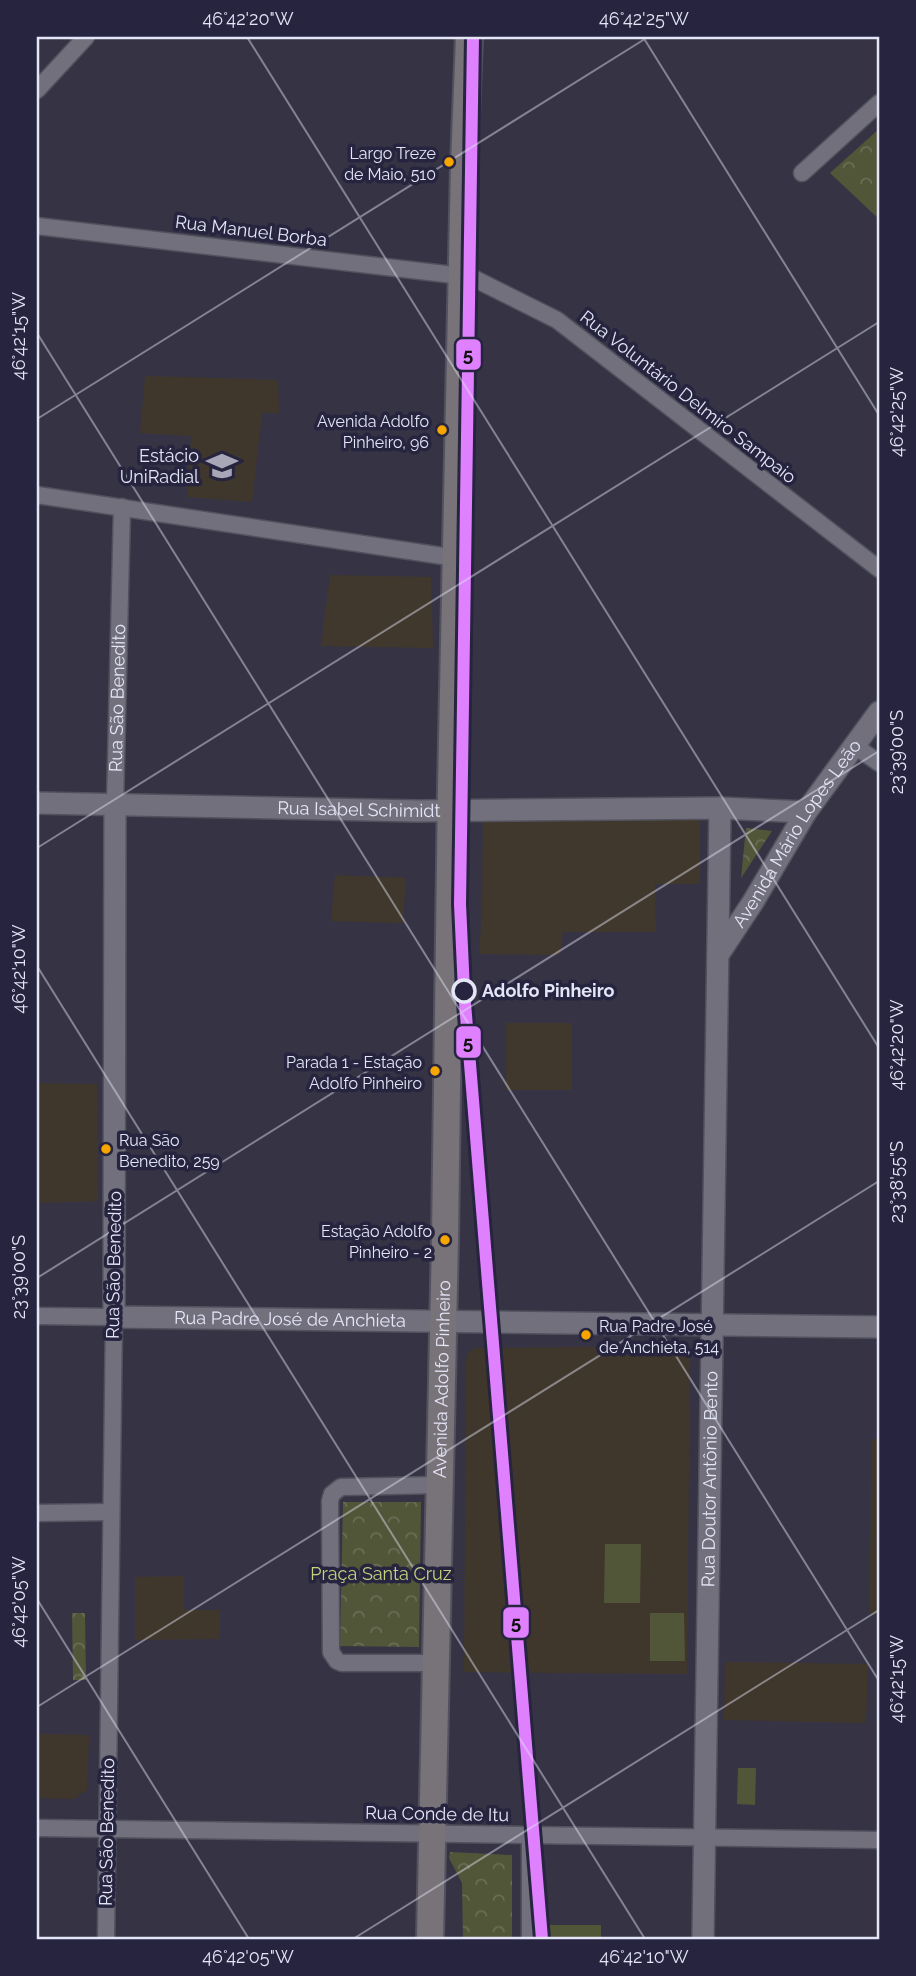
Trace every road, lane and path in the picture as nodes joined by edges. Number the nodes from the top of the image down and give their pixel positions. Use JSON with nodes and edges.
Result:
{"nodes":[{"id":1,"x":86,"y":37,"type":"edge"},
{"id":2,"x":469,"y":37,"type":"edge"},
{"id":3,"x":37,"y":90,"type":"edge"},
{"id":4,"x":879,"y":103,"type":"edge"},
{"id":5,"x":802,"y":173,"type":"dead end"},
{"id":6,"x":37,"y":226,"type":"edge"},
{"id":7,"x":462,"y":274,"type":"junction"},
{"id":8,"x":37,"y":495,"type":"edge"},
{"id":9,"x":122,"y":507,"type":"junction"},
{"id":10,"x":456,"y":558,"type":"junction"},
{"id":11,"x":879,"y":569,"type":"edge"},
{"id":12,"x":879,"y":712,"type":"edge"},
{"id":13,"x":856,"y":746,"type":"junction"},
{"id":14,"x":879,"y":763,"type":"edge"},
{"id":15,"x":37,"y":803,"type":"edge"},
{"id":16,"x":116,"y":805,"type":"junction"},
{"id":17,"x":720,"y":808,"type":"junction"},
{"id":18,"x":450,"y":811,"type":"junction"},
{"id":19,"x":806,"y":813,"type":"junction"},
{"id":20,"x":718,"y":955,"type":"junction"},
{"id":21,"x":37,"y":1316,"type":"edge"},
{"id":22,"x":114,"y":1317,"type":"junction"},
{"id":23,"x":443,"y":1323,"type":"junction"},
{"id":24,"x":711,"y":1324,"type":"junction"},
{"id":25,"x":879,"y":1327,"type":"edge"},
{"id":26,"x":439,"y":1485,"type":"junction"},
{"id":27,"x":110,"y":1512,"type":"junction"},
{"id":28,"x":37,"y":1513,"type":"edge"},
{"id":29,"x":435,"y":1663,"type":"junction"},
{"id":30,"x":37,"y":1828,"type":"edge"},
{"id":31,"x":107,"y":1829,"type":"junction"},
{"id":32,"x":432,"y":1833,"type":"junction"},
{"id":33,"x":530,"y":1835,"type":"junction"},
{"id":34,"x":703,"y":1837,"type":"junction"},
{"id":35,"x":879,"y":1840,"type":"edge"},
{"id":36,"x":106,"y":1939,"type":"edge"},
{"id":37,"x":430,"y":1939,"type":"edge"},
{"id":38,"x":530,"y":1939,"type":"edge"},
{"id":39,"x":703,"y":1939,"type":"edge"}],
"edges":[{"from":1,"to":3,"type":"street"},
{"from":2,"to":7,"type":"main road","name":"Avenida Adolfo Pinheiro"},
{"from":4,"to":5,"type":"street"},
{"from":6,"to":7,"type":"street","name":"Rua Manuel Borba"},
{"from":7,"to":10,"type":"main road","name":"Avenida Adolfo Pinheiro"},
{"from":7,"to":11,"type":"street","name":"Rua Voluntário Delmiro Sampaio"},
{"from":8,"to":9,"type":"street"},
{"from":9,"to":10,"type":"street"},
{"from":9,"to":16,"type":"street","name":"Rua São Benedito"},
{"from":10,"to":18,"type":"main road","name":"Avenida Adolfo Pinheiro"},
{"from":12,"to":13,"type":"street","name":"Avenida Mário Lopes Leão"},
{"from":13,"to":14,"type":"street"},
{"from":13,"to":19,"type":"street","name":"Avenida Mário Lopes Leão"},
{"from":15,"to":16,"type":"street","name":"Rua Isabel Schimidt"},
{"from":16,"to":18,"type":"street","name":"Rua Isabel Schimidt"},
{"from":16,"to":22,"type":"street","name":"Rua São Benedito"},
{"from":17,"to":18,"type":"street","name":"Rua Isabel Schimidt"},
{"from":17,"to":19,"type":"street","name":"Rua Isabel Schimidt"},
{"from":17,"to":20,"type":"street","name":"Rua Doutor Antônio Bento"},
{"from":18,"to":23,"type":"main road","name":"Avenida Adolfo Pinheiro"},
{"from":19,"to":20,"type":"street","name":"Avenida Mário Lopes Leão"},
{"from":20,"to":24,"type":"street","name":"Rua Doutor Antônio Bento"},
{"from":21,"to":22,"type":"street","name":"Rua Padre José de Anchieta"},
{"from":22,"to":23,"type":"street","name":"Rua Padre José de Anchieta"},
{"from":22,"to":27,"type":"street","name":"Rua São Benedito"},
{"from":23,"to":24,"type":"street","name":"Rua Padre José de Anchieta"},
{"from":23,"to":26,"type":"main road","name":"Avenida Adolfo Pinheiro"},
{"from":24,"to":25,"type":"street","name":"Rua Padre José de Anchieta"},
{"from":24,"to":34,"type":"street","name":"Rua Doutor Antônio Bento"},
{"from":26,"to":29,"type":"main road","name":"Avenida Adolfo Pinheiro"},
{"from":26,"to":29,"type":"street"},
{"from":27,"to":28,"type":"street"},
{"from":27,"to":31,"type":"street","name":"Rua São Benedito"},
{"from":29,"to":32,"type":"main road","name":"Avenida Adolfo Pinheiro"},
{"from":30,"to":31,"type":"street","name":"Rua Conde de Itu"},
{"from":31,"to":32,"type":"street","name":"Rua Conde de Itu"},
{"from":31,"to":36,"type":"street","name":"Rua São Benedito"},
{"from":32,"to":33,"type":"street","name":"Rua Conde de Itu"},
{"from":32,"to":37,"type":"main road","name":"Avenida Adolfo Pinheiro"},
{"from":33,"to":34,"type":"street","name":"Rua Conde de Itu"},
{"from":33,"to":38,"type":"street"},
{"from":34,"to":35,"type":"street","name":"Rua Conde de Itu"},
{"from":34,"to":39,"type":"street","name":"Rua Doutor Antônio Bento"}]}
